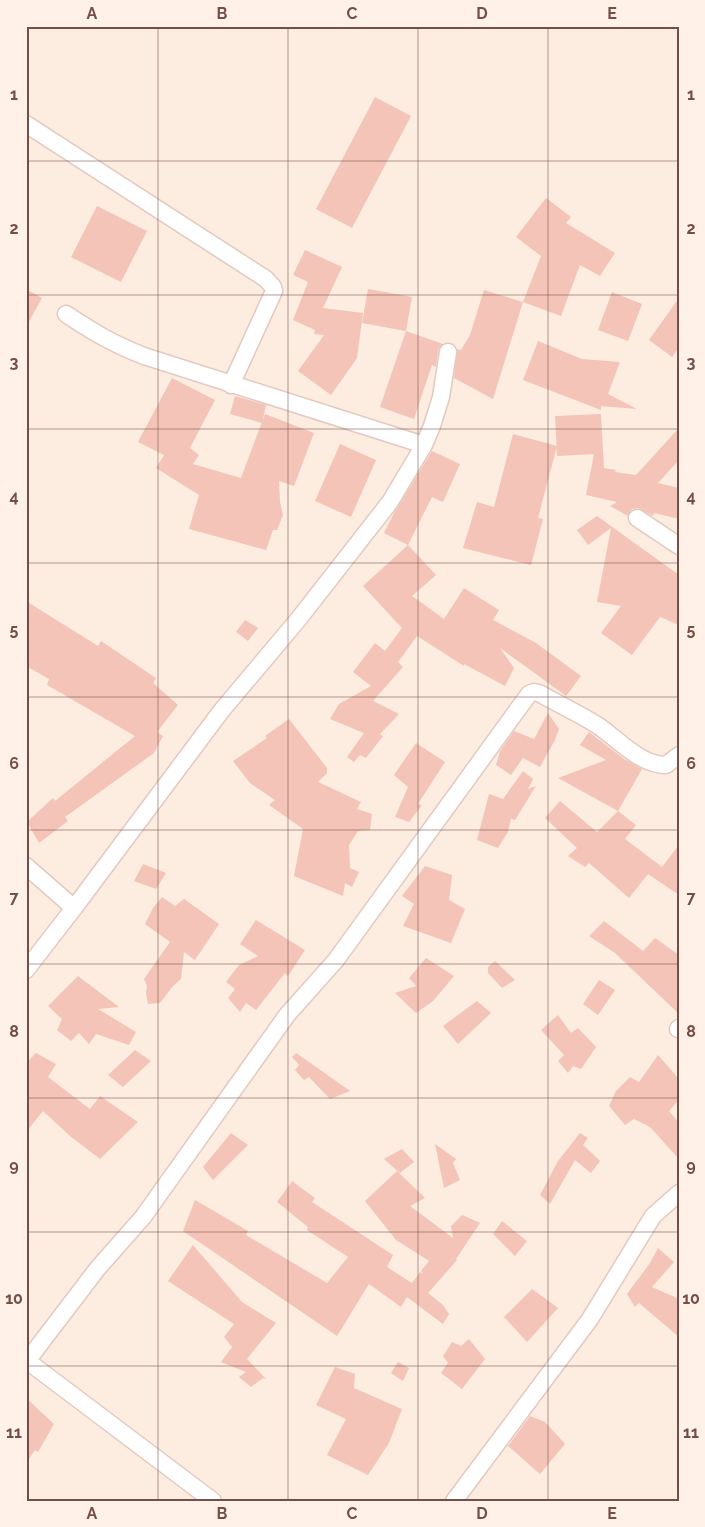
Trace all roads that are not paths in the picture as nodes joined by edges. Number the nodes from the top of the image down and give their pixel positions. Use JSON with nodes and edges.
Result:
{"nodes":[{"id":1,"x":26,"y":124,"type":"edge"},
{"id":2,"x":66,"y":314,"type":"dead end"},
{"id":3,"x":448,"y":352,"type":"dead end"},
{"id":4,"x":231,"y":385,"type":"junction"},
{"id":5,"x":424,"y":445,"type":"junction"},
{"id":6,"x":637,"y":518,"type":"dead end"},
{"id":7,"x":679,"y":546,"type":"edge"},
{"id":8,"x":679,"y":755,"type":"edge"},
{"id":9,"x":26,"y":866,"type":"edge"},
{"id":10,"x":74,"y":908,"type":"junction"},
{"id":11,"x":26,"y":970,"type":"edge"},
{"id":12,"x":679,"y":1193,"type":"edge"},
{"id":13,"x":27,"y":1361,"type":"edge"},
{"id":14,"x":213,"y":1501,"type":"edge"},
{"id":15,"x":454,"y":1501,"type":"edge"}],
"edges":[{"from":1,"to":4,"type":"street"},
{"from":2,"to":4,"type":"street"},
{"from":3,"to":5,"type":"street"},
{"from":4,"to":5,"type":"street"},
{"from":5,"to":10,"type":"street"},
{"from":6,"to":7,"type":"street"},
{"from":8,"to":13,"type":"street"},
{"from":9,"to":10,"type":"street"},
{"from":10,"to":11,"type":"street"},
{"from":12,"to":15,"type":"street"},
{"from":13,"to":14,"type":"street"}]}
